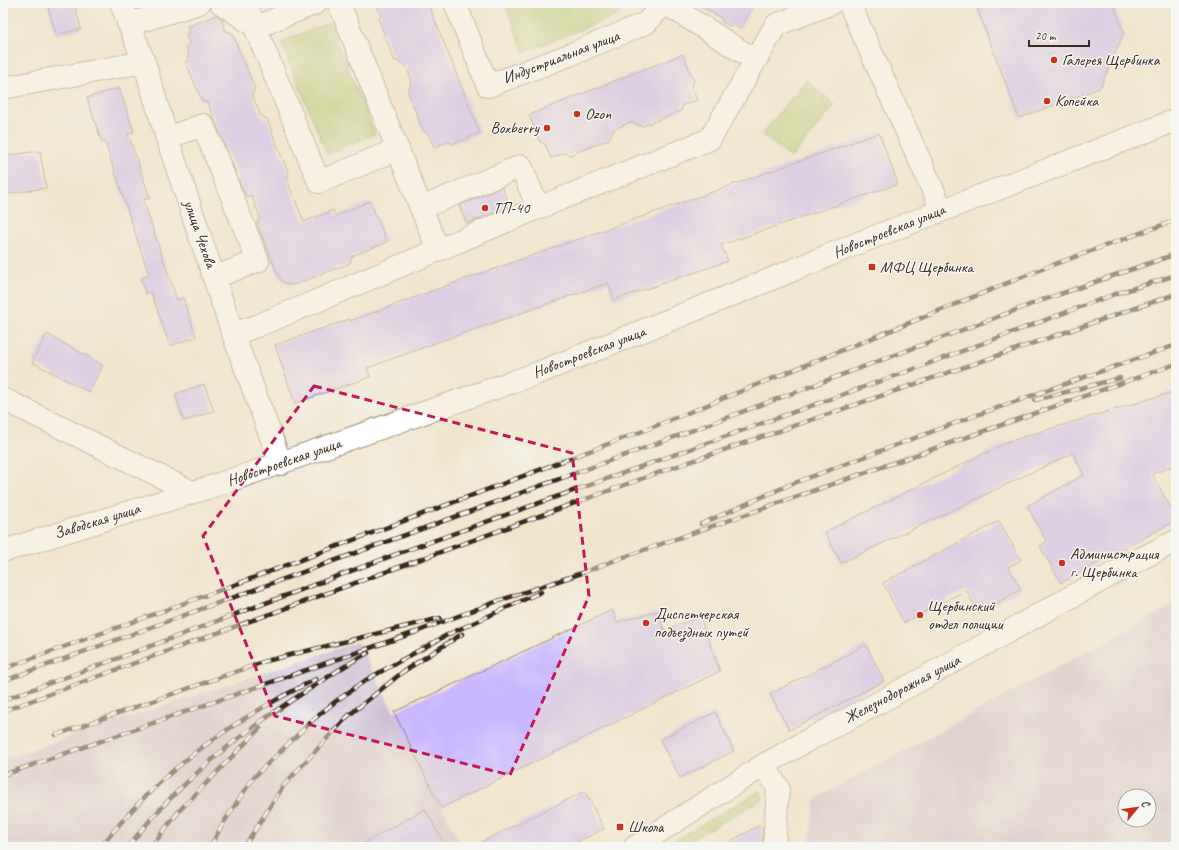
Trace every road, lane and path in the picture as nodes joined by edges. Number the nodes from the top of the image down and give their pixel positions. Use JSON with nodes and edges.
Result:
{"nodes":[{"id":1,"x":121,"y":3,"type":"edge"},
{"id":2,"x":199,"y":3,"type":"edge"},
{"id":3,"x":221,"y":3,"type":"edge"},
{"id":4,"x":245,"y":3,"type":"edge"},
{"id":5,"x":316,"y":3,"type":"edge"},
{"id":6,"x":339,"y":3,"type":"edge"},
{"id":7,"x":455,"y":3,"type":"edge"},
{"id":8,"x":665,"y":3,"type":"edge"},
{"id":9,"x":832,"y":3,"type":"edge"},
{"id":10,"x":849,"y":3,"type":"edge"},
{"id":11,"x":128,"y":23,"type":"junction"},
{"id":12,"x":256,"y":27,"type":"junction"},
{"id":13,"x":755,"y":60,"type":"junction"},
{"id":14,"x":144,"y":62,"type":"junction"},
{"id":15,"x":3,"y":88,"type":"edge"},
{"id":16,"x":1176,"y":120,"type":"edge"},
{"id":17,"x":167,"y":138,"type":"junction"},
{"id":18,"x":398,"y":149,"type":"junction"},
{"id":19,"x":421,"y":208,"type":"junction"},
{"id":20,"x":538,"y":208,"type":"junction"},
{"id":21,"x":942,"y":210,"type":"junction"},
{"id":22,"x":438,"y":250,"type":"junction"},
{"id":23,"x":215,"y":278,"type":"junction"},
{"id":24,"x":233,"y":334,"type":"junction"},
{"id":25,"x":3,"y":399,"type":"edge"},
{"id":26,"x":281,"y":464,"type":"junction"},
{"id":27,"x":192,"y":492,"type":"junction"},
{"id":28,"x":1176,"y":541,"type":"edge"},
{"id":29,"x":3,"y":550,"type":"edge"},
{"id":30,"x":764,"y":765,"type":"junction"},
{"id":31,"x":635,"y":847,"type":"edge"},
{"id":32,"x":774,"y":847,"type":"edge"}],
"edges":[{"from":1,"to":11,"type":"street","name":"улица Чехова"},
{"from":2,"to":11,"type":"street"},
{"from":3,"to":12,"type":"street"},
{"from":4,"to":12,"type":"street"},
{"from":5,"to":12,"type":"street"},
{"from":6,"to":18,"type":"street"},
{"from":7,"to":8,"type":"street","name":"Индустриальная улица"},
{"from":8,"to":13,"type":"street"},
{"from":9,"to":13,"type":"street"},
{"from":10,"to":21,"type":"street"},
{"from":11,"to":14,"type":"street","name":"улица Чехова"},
{"from":12,"to":18,"type":"street"},
{"from":13,"to":20,"type":"street"},
{"from":14,"to":15,"type":"street"},
{"from":14,"to":17,"type":"street","name":"улица Чехова"},
{"from":16,"to":21,"type":"street","name":"Новостроевская улица"},
{"from":17,"to":23,"type":"street","name":"улица Чехова"},
{"from":17,"to":23,"type":"street"},
{"from":18,"to":19,"type":"street"},
{"from":19,"to":20,"type":"street"},
{"from":19,"to":22,"type":"street"},
{"from":20,"to":22,"type":"street"},
{"from":21,"to":26,"type":"street","name":"Новостроевская улица"},
{"from":22,"to":24,"type":"street"},
{"from":23,"to":24,"type":"street","name":"улица Чехова"},
{"from":24,"to":26,"type":"street","name":"улица Чехова"},
{"from":25,"to":27,"type":"street"},
{"from":26,"to":27,"type":"street","name":"Новостроевская улица"},
{"from":27,"to":29,"type":"street","name":"Заводская улица"},
{"from":28,"to":30,"type":"street","name":"Железнодорожная улица"},
{"from":30,"to":31,"type":"street","name":"Железнодорожная улица"},
{"from":30,"to":32,"type":"street"}]}
